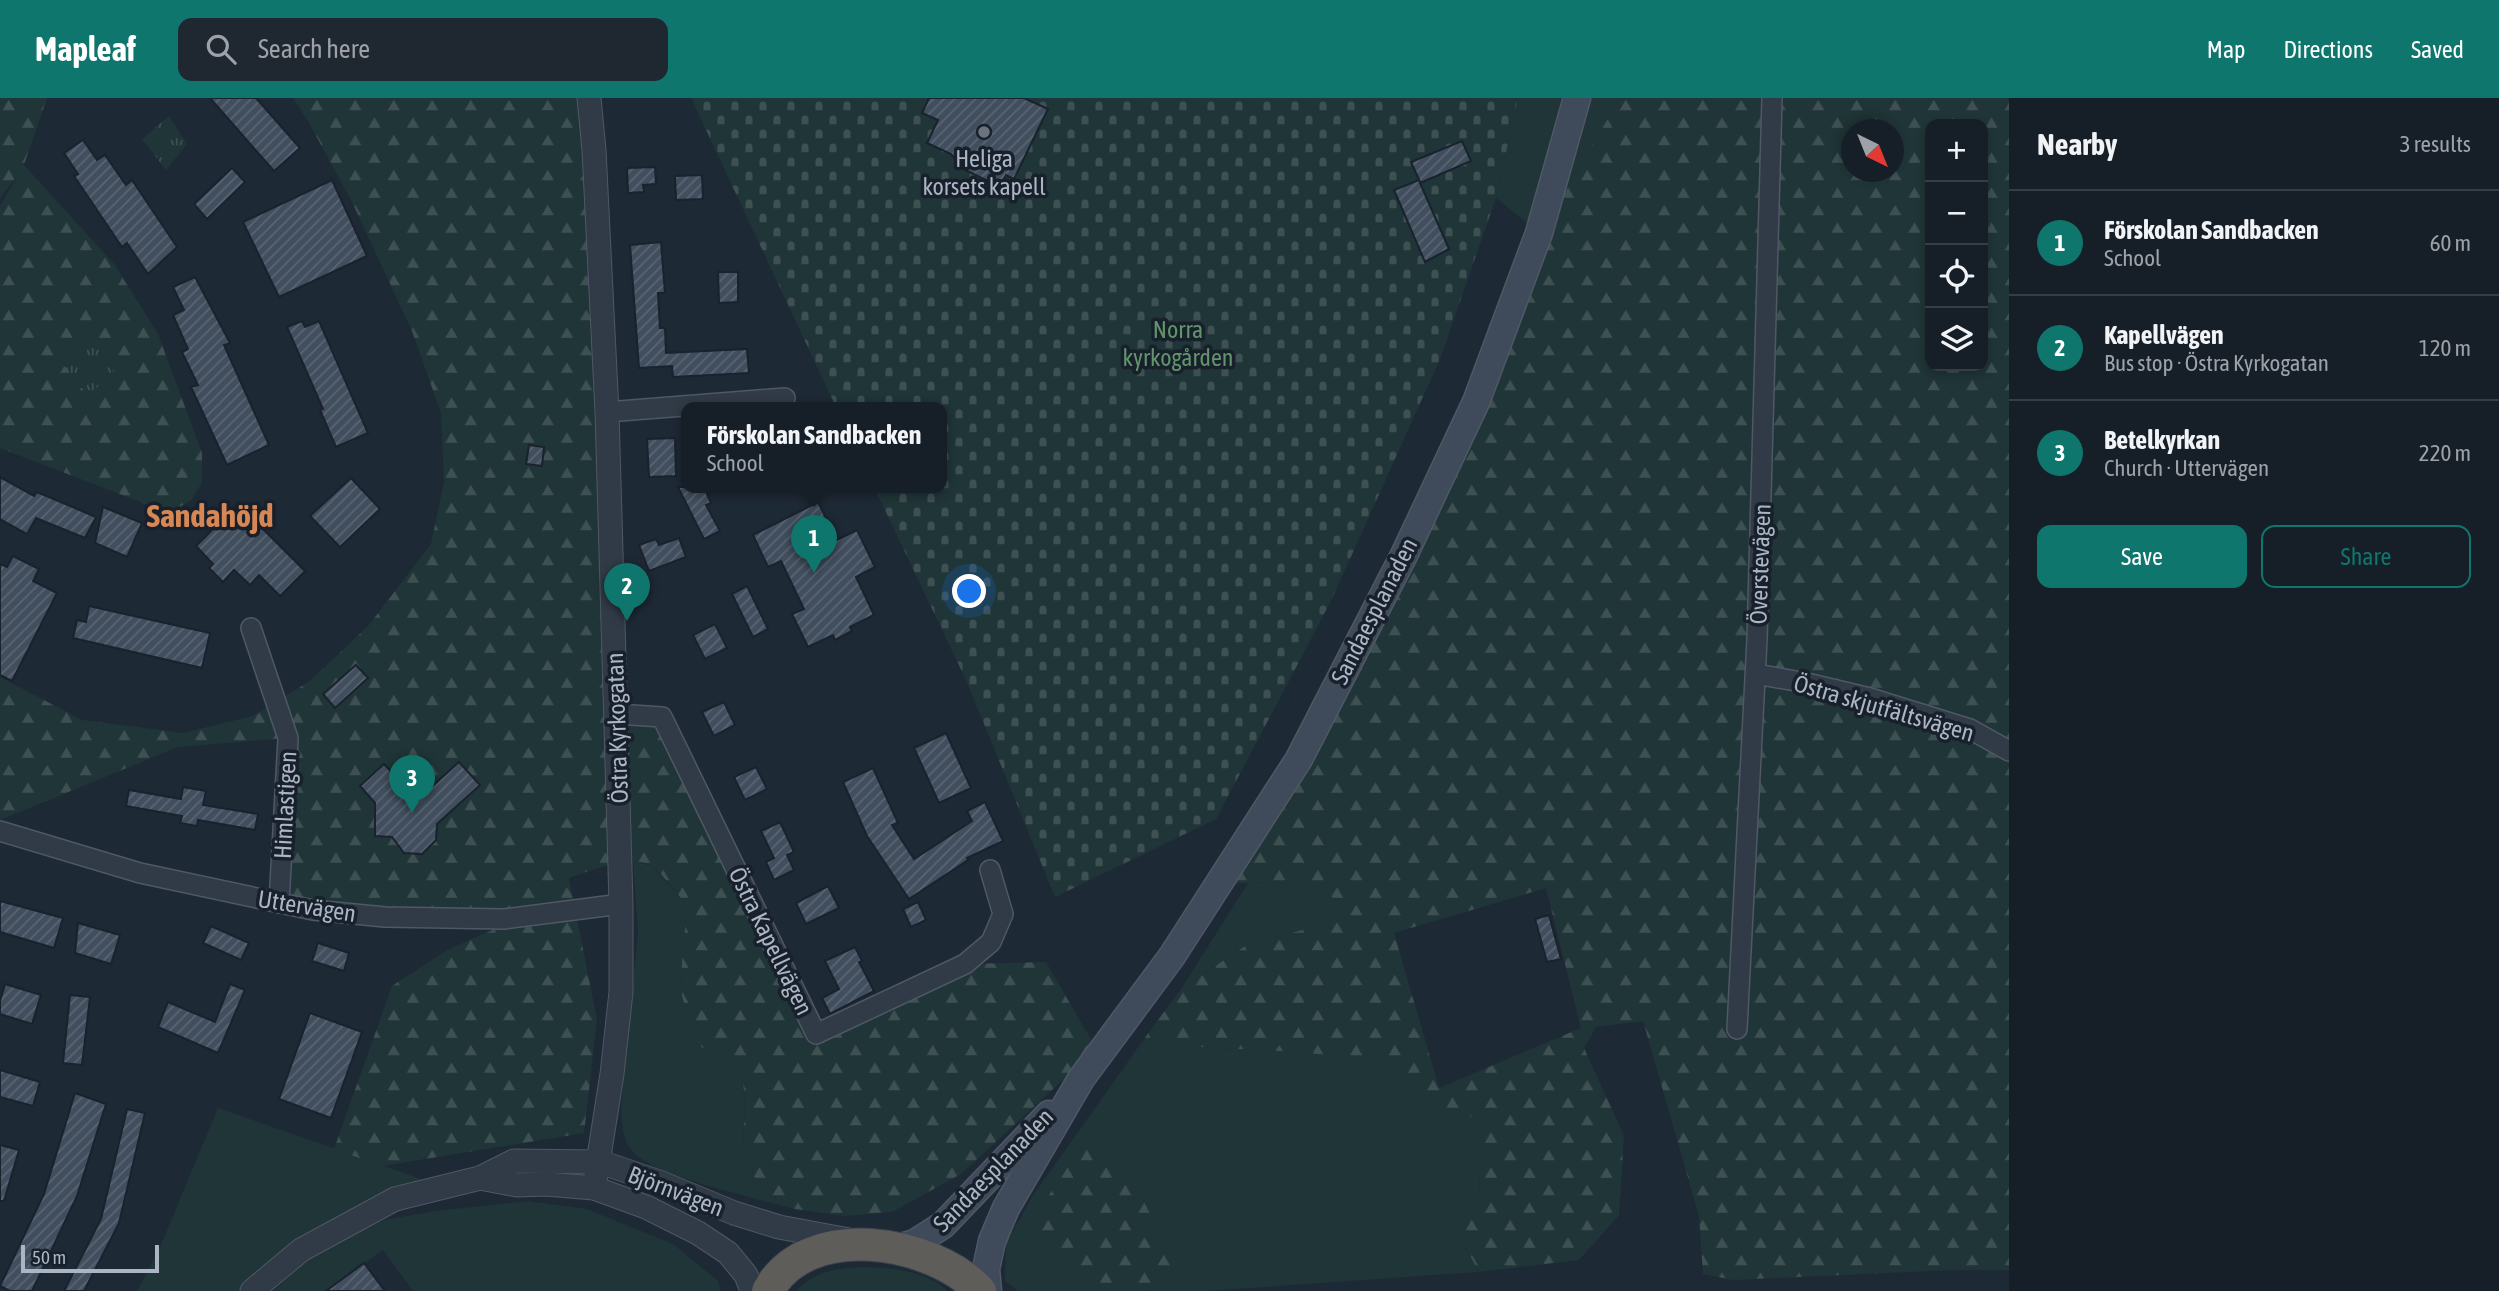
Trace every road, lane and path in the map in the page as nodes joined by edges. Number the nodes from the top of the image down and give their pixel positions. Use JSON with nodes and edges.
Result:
{"nodes":[{"id":1,"x":590,"y":98,"type":"edge"},
{"id":2,"x":1577,"y":98,"type":"edge"},
{"id":3,"x":1772,"y":98,"type":"edge"},
{"id":4,"x":785,"y":398,"type":"dead end"},
{"id":5,"x":734,"y":402,"type":"edge"},
{"id":6,"x":681,"y":406,"type":"edge"},
{"id":7,"x":607,"y":412,"type":"junction"},
{"id":8,"x":251,"y":628,"type":"dead end"},
{"id":9,"x":1756,"y":674,"type":"junction"},
{"id":10,"x":617,"y":714,"type":"junction"},
{"id":11,"x":2009,"y":751,"type":"edge"},
{"id":12,"x":0,"y":831,"type":"edge"},
{"id":13,"x":990,"y":870,"type":"dead end"},
{"id":14,"x":279,"y":903,"type":"junction"},
{"id":15,"x":621,"y":904,"type":"junction"},
{"id":16,"x":1737,"y":1030,"type":"dead end"},
{"id":17,"x":1081,"y":1079,"type":"junction"},
{"id":18,"x":600,"y":1162,"type":"junction"},
{"id":19,"x":480,"y":1178,"type":"junction"},
{"id":20,"x":594,"y":1188,"type":"junction"},
{"id":21,"x":886,"y":1246,"type":"junction"},
{"id":22,"x":252,"y":1291,"type":"edge"},
{"id":23,"x":752,"y":1291,"type":"edge"},
{"id":24,"x":768,"y":1291,"type":"edge"},
{"id":25,"x":980,"y":1291,"type":"edge"},
{"id":26,"x":988,"y":1291,"type":"edge"}],
"edges":[{"from":1,"to":7,"type":"street","name":"Östra Kyrkogatan"},
{"from":2,"to":17,"type":"main road","name":"Sandaesplanaden"},
{"from":3,"to":9,"type":"street","name":"Överstevägen"},
{"from":4,"to":5,"type":"street"},
{"from":6,"to":7,"type":"street"},
{"from":7,"to":10,"type":"street","name":"Östra Kyrkogatan"},
{"from":8,"to":14,"type":"street","name":"Himlastigen"},
{"from":9,"to":11,"type":"street","name":"Östra skjutfältsvägen"},
{"from":9,"to":16,"type":"street","name":"Överstevägen"},
{"from":10,"to":13,"type":"street","name":"Östra Kapellvägen"},
{"from":10,"to":15,"type":"street","name":"Östra Kyrkogatan"},
{"from":12,"to":14,"type":"street","name":"Uttervägen"},
{"from":14,"to":15,"type":"street","name":"Uttervägen"},
{"from":15,"to":18,"type":"street","name":"Östra Kyrkogatan"},
{"from":17,"to":21,"type":"main road","name":"Sandaesplanaden"},
{"from":17,"to":26,"type":"main road","name":"Sandaesplanaden"},
{"from":18,"to":19,"type":"street","name":"Björnvägen"},
{"from":18,"to":20,"type":"street","name":"Östra Kyrkogatan"},
{"from":18,"to":21,"type":"street","name":"Björnvägen"},
{"from":19,"to":20,"type":"street","name":"Björnvägen"},
{"from":19,"to":22,"type":"street","name":"Björnvägen"},
{"from":20,"to":23,"type":"street","name":"Björnvägen"},
{"from":21,"to":24,"type":"highway"},
{"from":21,"to":25,"type":"highway"}]}
